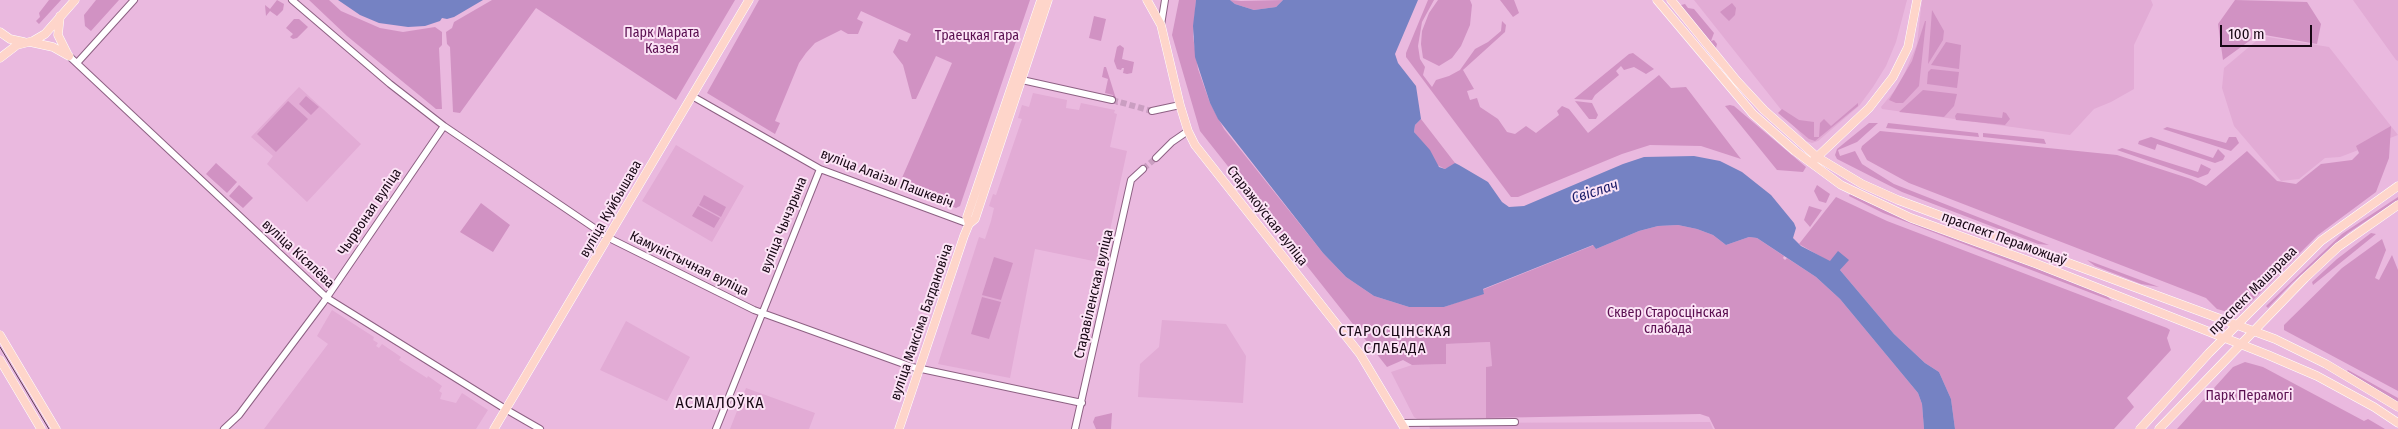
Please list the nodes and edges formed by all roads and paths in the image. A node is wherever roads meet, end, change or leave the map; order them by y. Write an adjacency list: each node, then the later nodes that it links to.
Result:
1 (75, 0): 12 (main road)
2 (134, 0): 18 (street)
3 (292, 0): 24 (street, Камуністычная вуліца)
4 (749, 0): 20 (main road, вуліца Куйбышава)
5 (1041, 0): 33 (main road, вуліца Максіма Багдановіча)
6 (1048, 0): 19 (main road, вуліца Максіма Багдановіча)
7 (1147, 0): 13 (main road, Старажоўская вуліца)
8 (1165, 0): 13 (street)
9 (1658, 0): 28 (main road, праспект Пераможцаў)
10 (1671, 0): 26 (main road, праспект Пераможцаў)
11 (1917, 0): 26 (main road)
12 (60, 16): 15 (main road); 16 (main road)
13 (1161, 25): 22 (main road, Старажоўская вуліца)
14 (0, 32): 15 (main road)
15 (26, 42): 16 (main road); 17 (main road)
16 (69, 56): 18 (street, вуліца Кісялёва)
17 (0, 58)
18 (77, 63): 35 (street, вуліца Кісялёва)
19 (1022, 80): 21 (street); 33 (main road, вуліца Максіма Багдановіча)
20 (692, 96): 29 (street, вуліца Алаізы Пашкевіч); 34 (main road, вуліца Куйбышава)
21 (1112, 100)
22 (1180, 105): 23 (street); 25 (main road, Старажоўская вуліца)
23 (1152, 111)
24 (444, 126): 34 (street, Камуністычная вуліца); 35 (street, Чырвоная вуліца)
25 (1188, 131): 27 (street); 49 (main road, Старажоўская вуліца)
26 (1817, 157): 28 (main road); 37 (main road, праспект Пераможцаў)
27 (1156, 158)
28 (1811, 164): 40 (main road, праспект Пераможцаў)
29 (820, 169): 33 (street, вуліца Алаізы Пашкевіч); 36 (street, вуліца Чычэрына)
30 (1143, 169): 44 (street, Старавіленская вуліца)
31 (2398, 186): 37 (main road, праспект Машэрава)
32 (2398, 206): 38 (main road, праспект Машэрава)
33 (969, 224): 43 (main road, вуліца Максіма Багдановіча)
34 (608, 238): 36 (street, Камуністычная вуліца); 46 (main road, вуліца Куйбышава)
35 (327, 298): 46 (street, вуліца Кісялёва); 52 (street, Чырвоная вуліца)
36 (762, 313): 43 (street, Камуністычная вуліца); 55 (street, вуліца Чычэрына)
37 (2237, 326): 38 (main road, праспект Пераможцаў); 40 (main road, праспект Машэрава)
38 (2251, 331): 41 (main road, праспект Машэрава); 45 (main road, праспект Пераможцаў)
39 (0, 335): 51 (main road)
40 (2224, 338): 41 (main road, праспект Пераможцаў); 58 (main road, праспект Машэрава)
41 (2239, 344): 48 (main road, праспект Пераможцаў); 59 (main road, праспект Машэрава)
42 (0, 360): 50 (main road)
43 (918, 370): 44 (street, Камуністычная вуліца); 56 (main road, вуліца Максіма Багдановіча)
44 (1082, 403): 57 (street, Старавіленская вуліца)
45 (2398, 408)
46 (507, 410): 53 (main road, вуліца Куйбышава); 54 (street, вуліца Кісялёва)
47 (1515, 422): 49 (street)
48 (2398, 423)
49 (1403, 426)
50 (41, 429)
51 (56, 429)
52 (224, 429)
53 (494, 429)
54 (540, 429)
55 (716, 429)
56 (899, 429)
57 (1075, 429)
58 (2140, 429)
59 (2159, 429)

